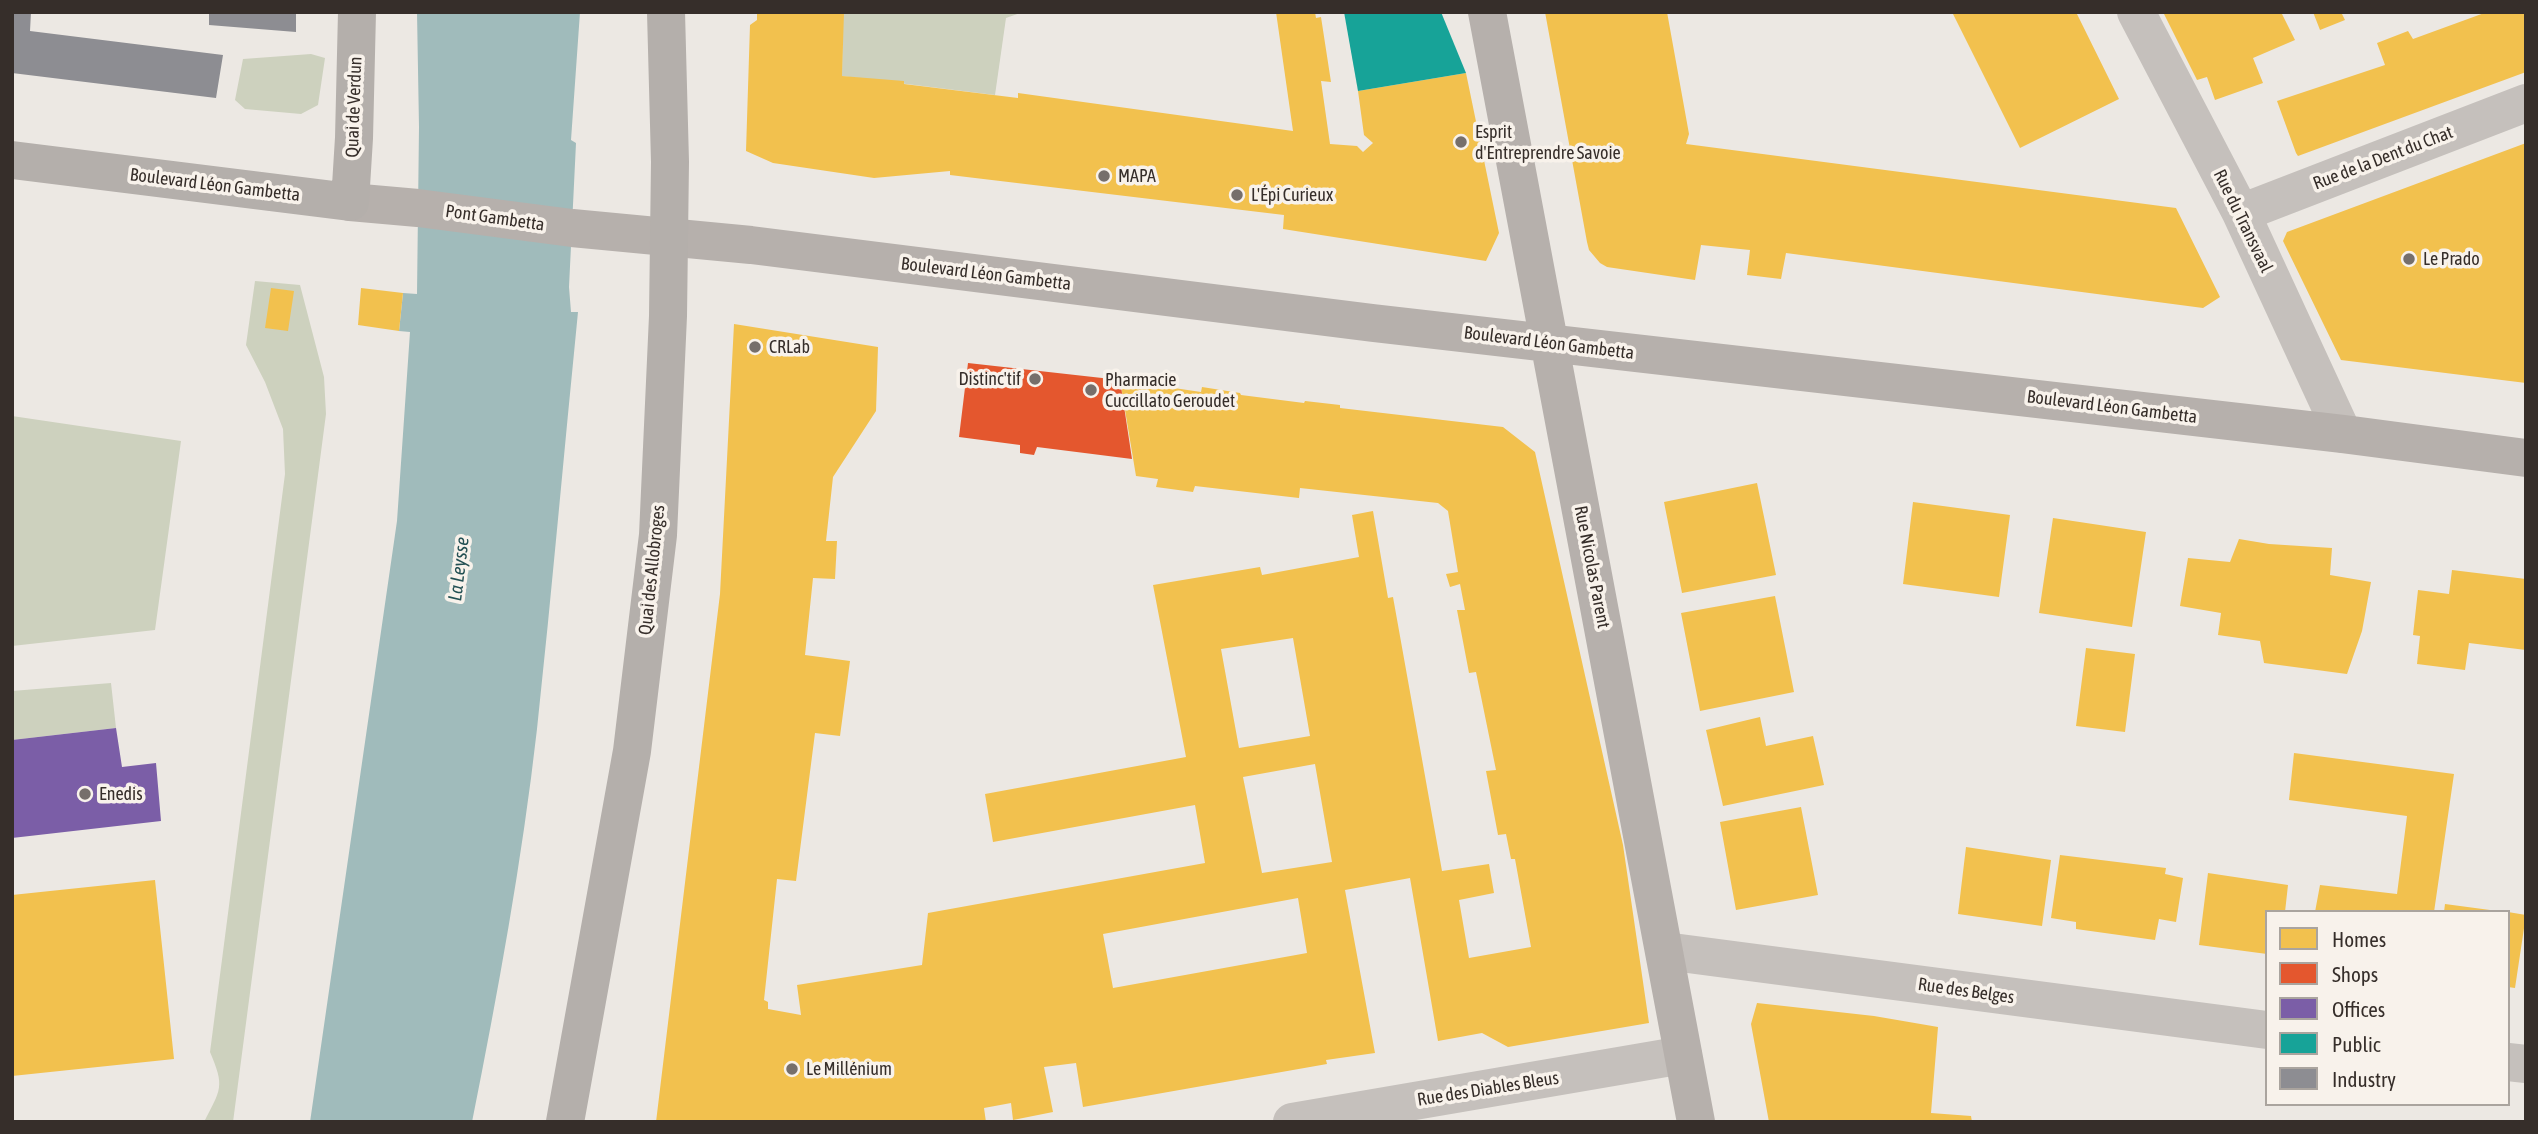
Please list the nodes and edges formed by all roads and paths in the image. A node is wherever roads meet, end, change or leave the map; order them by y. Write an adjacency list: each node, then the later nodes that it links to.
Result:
1 (356, 12): 7 (main road, Quai de Verdun)
2 (666, 12): 11 (main road, Quai des Allobroges)
3 (1487, 12): 12 (main road, Rue Nicolas Parent)
4 (2136, 12): 9 (street, Rue du Transvaal)
5 (2526, 103): 9 (street, Rue de la Dent du Chat)
6 (12, 160): 7 (main road, Boulevard Léon Gambetta)
7 (350, 202): 8 (main road, Boulevard Léon Gambetta)
8 (418, 208): 10 (main road, Pont Gambetta)
9 (2241, 213): 13 (street, Rue du Transvaal)
10 (572, 228): 11 (main road, Boulevard Léon Gambetta)
11 (670, 237): 12 (main road, Boulevard Léon Gambetta); 18 (main road, Quai des Allobroges)
12 (1549, 343): 13 (main road, Boulevard Léon Gambetta); 15 (main road, Rue Nicolas Parent)
13 (2343, 434): 14 (main road, Boulevard Léon Gambetta)
14 (2526, 458)
15 (1665, 951): 16 (street, Rue des Belges); 17 (main road, Rue Nicolas Parent)
16 (2265, 1030)
17 (1683, 1055): 19 (street, Rue des Diables Bleus); 20 (main road, Rue Nicolas Parent)
18 (565, 1122)
19 (1292, 1122)
20 (1696, 1122)

